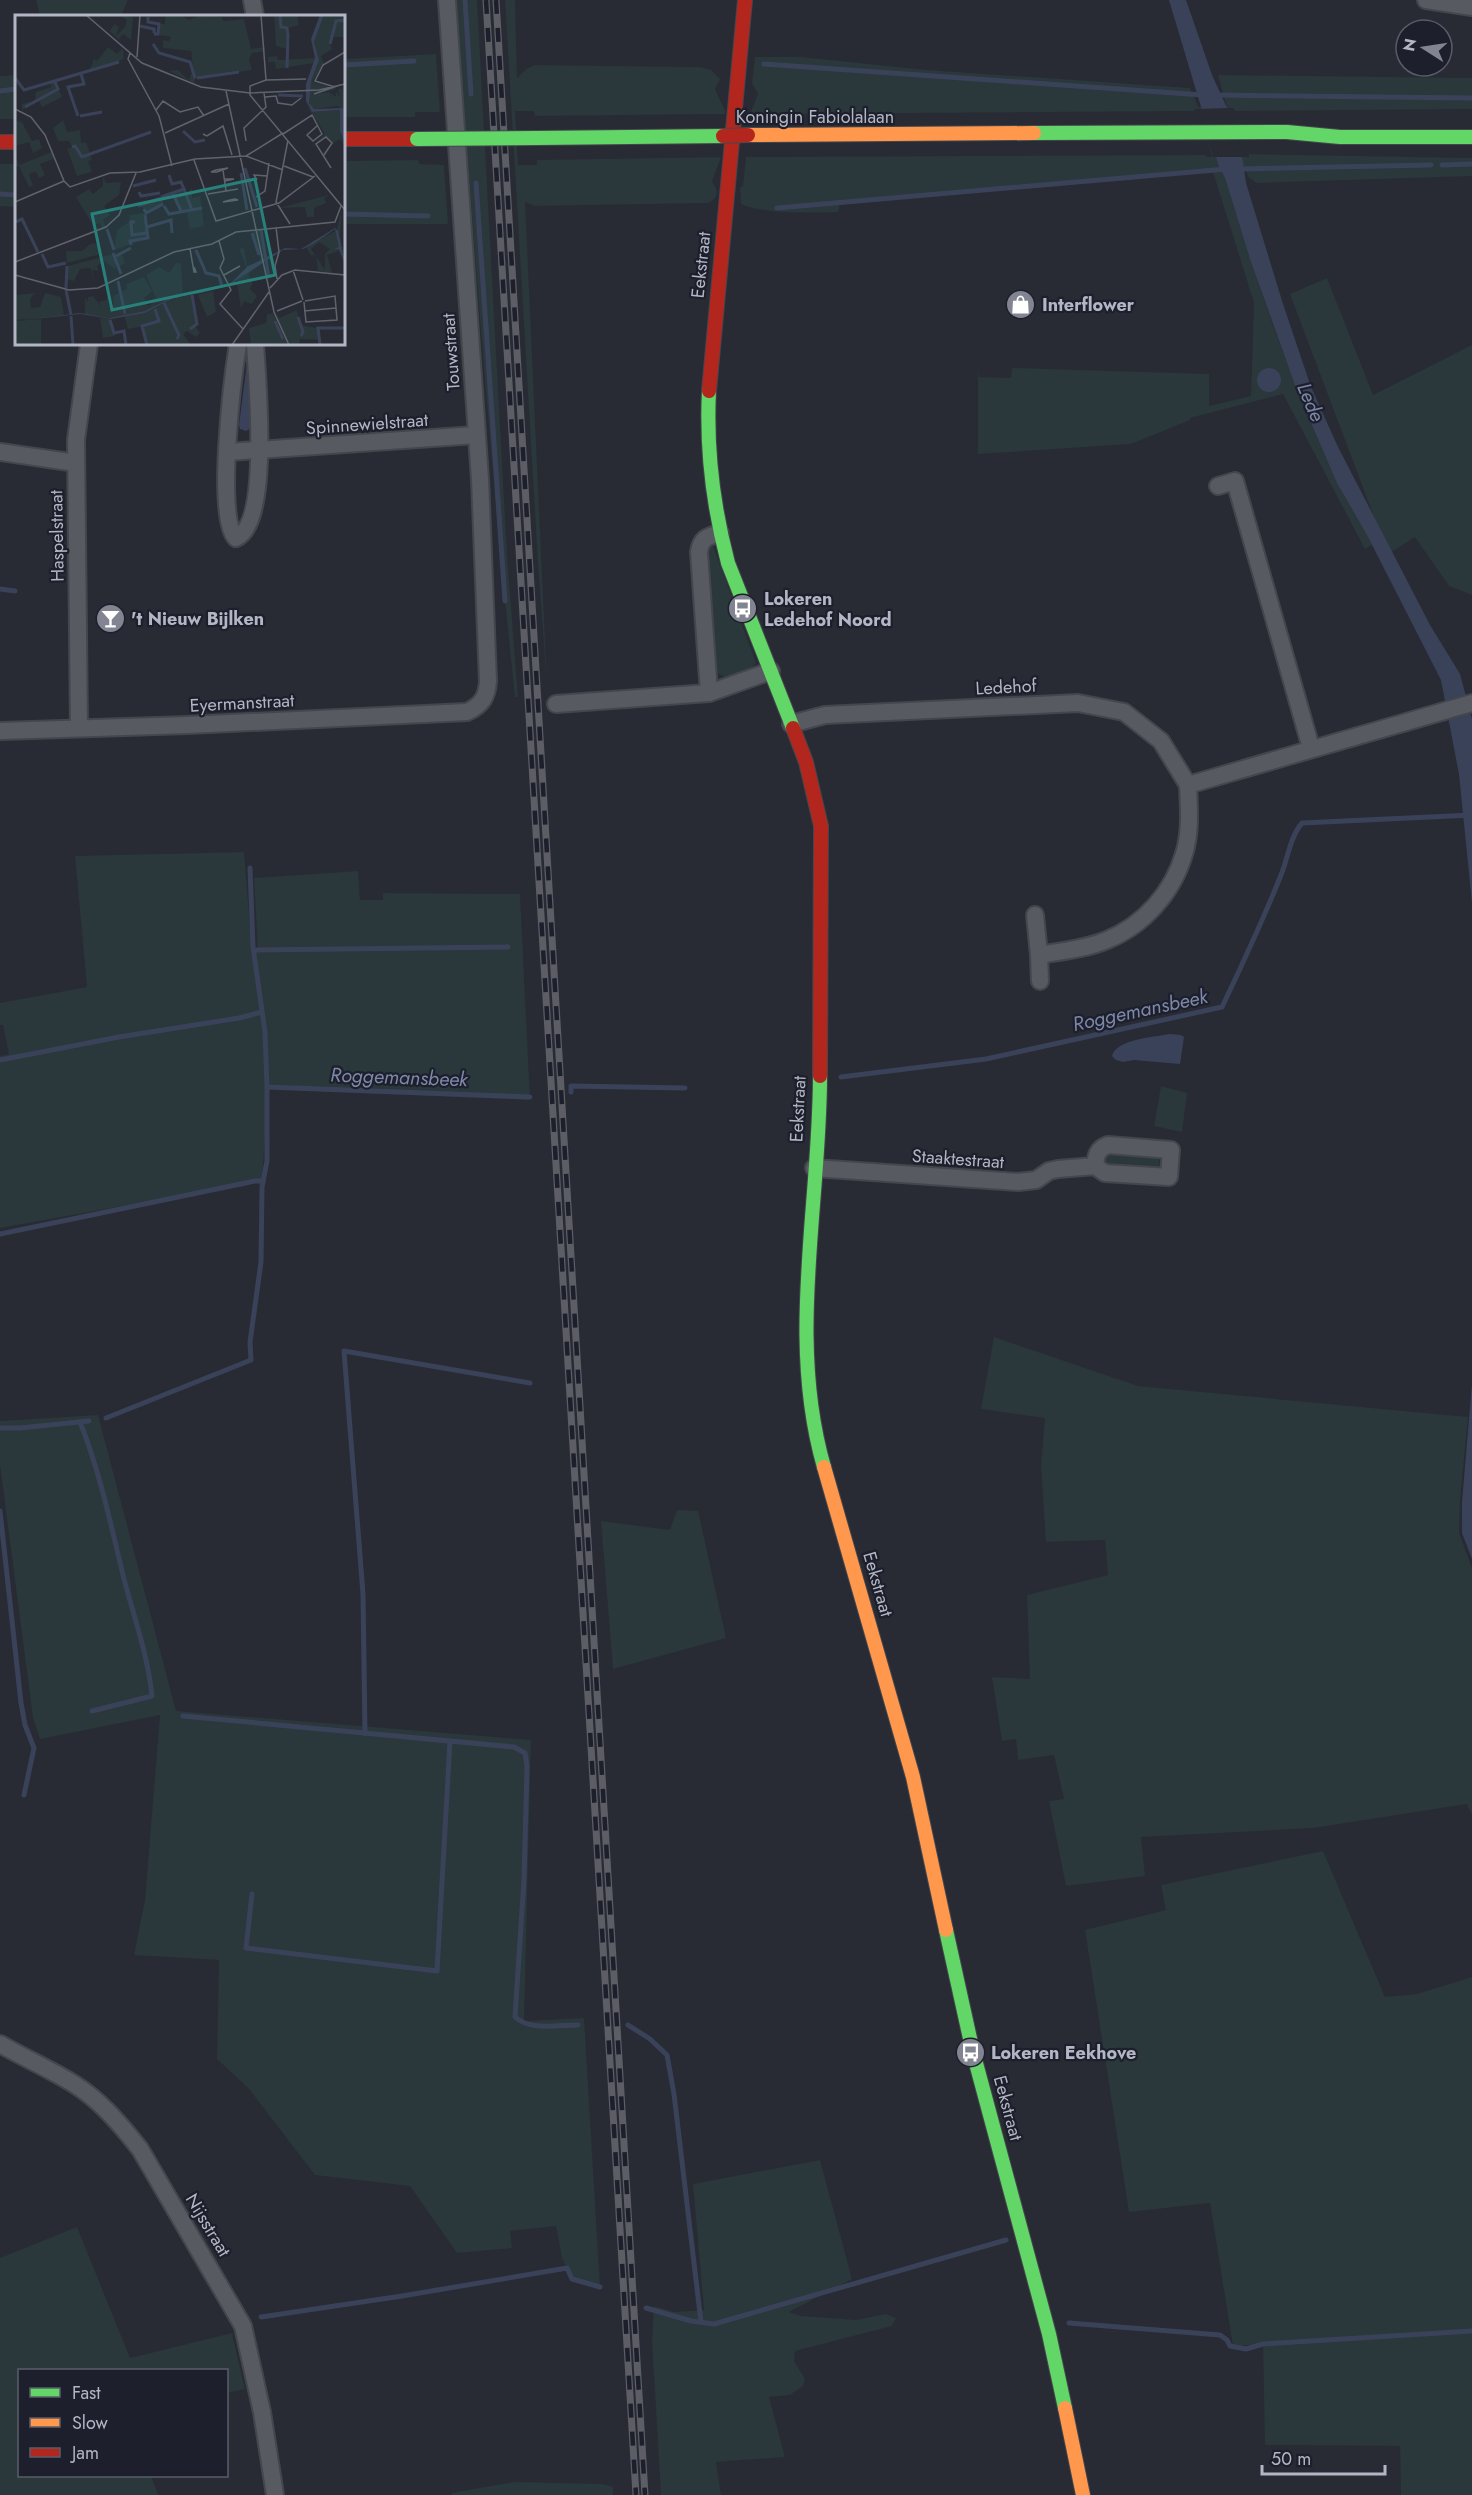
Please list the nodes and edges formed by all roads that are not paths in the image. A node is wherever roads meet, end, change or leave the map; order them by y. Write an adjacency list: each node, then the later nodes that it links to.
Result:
1 (252, 0): 6 (street)
2 (447, 0): 14 (street, Touwstraat)
3 (744, 0): 20 (street, Eekstraat)
4 (1426, 0): 5 (street)
5 (1472, 7)
6 (255, 15)
7 (1359, 122): 8 (street, Koningin Fabiolalaan)
8 (1287, 132): 9 (street, Koningin Fabiolalaan); 10 (street, Koningin Fabiolalaan, bridge)
9 (1472, 137)
10 (345, 139)
11 (89, 345): 18 (street, Haspelstraat)
12 (238, 345): 17 (street)
13 (255, 345): 15 (street)
14 (476, 435): 15 (street, Spinnewielstraat); 23 (street, Touwstraat)
15 (261, 451): 17 (street, Spinnewielstraat); 17 (street)
16 (0, 452): 18 (street)
17 (228, 452)
18 (76, 463): 27 (street, Haspelstraat)
19 (1218, 486): 29 (street)
20 (720, 533): 21 (street, Eekstraat); 22 (street)
21 (771, 671): 22 (street); 26 (street, Eekstraat)
22 (709, 693): 25 (street)
23 (483, 701): 27 (street, Eyermanstraat)
24 (1472, 703): 29 (street)
25 (556, 704)
26 (791, 724): 30 (street, Ledehof); 35 (street, Eekstraat)
27 (79, 728): 28 (street, Eyermanstraat)
28 (0, 731)
29 (1311, 748): 30 (street)
30 (1188, 785): 32 (street, Ledehof)
31 (1035, 915): 32 (street)
32 (1039, 955): 33 (street)
33 (1040, 981)
34 (1095, 1166): 35 (street, Staaktestraat)
35 (814, 1168): 38 (street, Eekstraat)
36 (0, 2044): 37 (street, Nijsstraat)
37 (275, 2495)
38 (1083, 2495)

